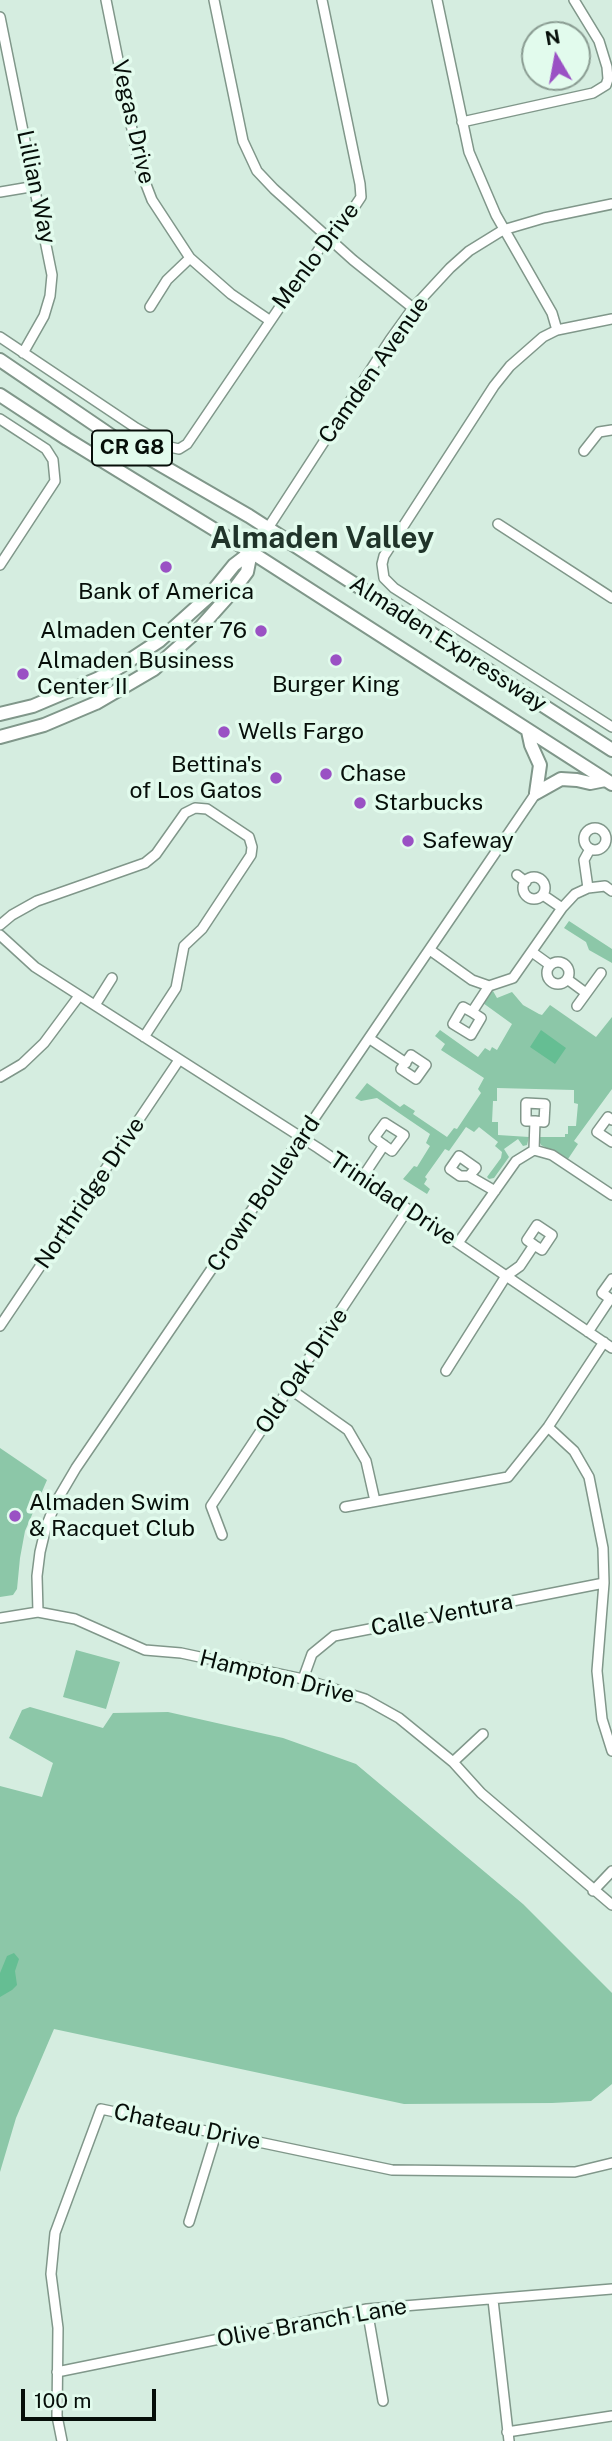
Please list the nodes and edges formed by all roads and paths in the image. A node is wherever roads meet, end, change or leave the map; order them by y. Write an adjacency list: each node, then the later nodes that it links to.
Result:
1 (106, 0): 14 (street, Vegas Drive)
2 (214, 0): 13 (street)
3 (322, 0): 13 (street, Menlo Drive)
4 (437, 0): 8 (street)
5 (574, 0): 8 (street)
6 (0, 17): 7 (street, Lillian Way)
7 (2, 36): 9 (street, Lillian Way)
8 (462, 122): 12 (street)
9 (36, 186): 10 (street); 21 (street, Lillian Way)
10 (0, 192)
11 (612, 204): 12 (street, Camden Avenue)
12 (503, 230): 16 (street, Camden Avenue); 19 (street)
13 (328, 236): 16 (street); 18 (street, Menlo Drive)
14 (190, 258): 15 (street); 18 (street, Vegas Drive)
15 (150, 307)
16 (413, 308): 28 (street, Camden Avenue)
17 (612, 319): 19 (street)
18 (269, 320): 21 (street, Menlo Drive)
19 (558, 330): 33 (street)
20 (0, 337): 21 (street)
21 (23, 353)
22 (0, 360): 28 (main road, Almaden Expressway / CR G8)
23 (0, 395): 29 (main road, Almaden Expressway / CR G8)
24 (0, 419): 30 (street)
25 (612, 430): 26 (street)
26 (584, 451)
27 (498, 524): 31 (street)
28 (268, 528): 29 (main road, Camden Avenue); 36 (main road, Almaden Expressway / CR G8)
29 (251, 552): 32 (main road, Camden Avenue); 34 (main road, Almaden Expressway / CR G8); 35 (main road, Camden Avenue)
30 (0, 565)
31 (612, 598)
32 (0, 714)
33 (612, 727)
34 (528, 731): 37 (main road, Almaden Expressway / CR G8); 38 (main road)
35 (0, 737)
36 (612, 750)
37 (609, 782): 38 (main road)
38 (536, 793): 48 (street, Crown Boulevard)
39 (590, 849): 39 (street); 42 (street)
40 (517, 875): 41 (street)
41 (526, 882): 44 (street); 44 (street)
42 (588, 888): 43 (street); 45 (street)
43 (612, 891)
44 (543, 895): 45 (street)
45 (562, 908): 49 (street)
46 (0, 925): 60 (street)
47 (0, 935): 56 (street, Trinidad Drive)
48 (430, 950): 54 (street); 61 (street, Crown Boulevard)
49 (532, 952): 50 (street); 54 (street)
50 (550, 965): 53 (street); 53 (street)
51 (601, 973): 55 (street)
52 (112, 978): 57 (street)
53 (567, 979): 55 (street)
54 (489, 986): 59 (street)
55 (586, 993): 58 (street)
56 (79, 996): 57 (street, Trinidad Drive); 64 (street)
57 (95, 1006): 60 (street, Trinidad Drive)
58 (577, 1006)
59 (472, 1012)
60 (144, 1037): 62 (street, Trinidad Drive)
61 (370, 1039): 63 (street); 67 (street, Crown Boulevard)
62 (179, 1060): 67 (street, Trinidad Drive); 81 (street, Northridge Drive)
63 (405, 1063)
64 (0, 1077)
65 (612, 1120): 68 (street)
66 (536, 1121): 70 (street)
67 (302, 1139): 72 (street, Trinidad Drive); 91 (street, Crown Boulevard)
68 (612, 1142)
69 (384, 1145): 72 (street)
70 (534, 1150): 73 (street); 74 (street)
71 (469, 1176): 73 (street)
72 (362, 1178): 75 (street, Trinidad Drive)
73 (495, 1191): 76 (street)
74 (611, 1193)
75 (408, 1209): 76 (street, Trinidad Drive); 85 (street, Old Oak Drive)
76 (458, 1243): 78 (street, Trinidad Drive)
77 (534, 1245): 78 (street)
78 (506, 1276): 82 (street, Trinidad Drive); 84 (street)
79 (612, 1279): 80 (street)
80 (611, 1299): 82 (street)
81 (0, 1326)
82 (588, 1332): 83 (street, Trinidad Drive)
83 (608, 1345): 86 (street)
84 (446, 1371)
85 (290, 1389): 87 (street); 89 (street, Old Oak Drive)
86 (548, 1427): 87 (street); 90 (street)
87 (375, 1501): 88 (street)
88 (345, 1507)
89 (222, 1535)
90 (604, 1583): 93 (street, Calle Ventura); 95 (street)
91 (38, 1612): 92 (street, Hampton Drive); 93 (street, Hampton Drive)
92 (0, 1618)
93 (303, 1679): 96 (street, Hampton Drive)
94 (483, 1734): 96 (street)
95 (612, 1751)
96 (453, 1762): 98 (street, Hampton Drive)
97 (612, 1871): 98 (street)
98 (593, 1891): 99 (street, Hampton Drive)
99 (612, 1905)
100 (216, 2134): 101 (street, Chateau Drive); 102 (street); 106 (street, Chateau Drive)
101 (612, 2163)
102 (188, 2222)
103 (612, 2289): 104 (street, Olive Branch Lane)
104 (493, 2300): 105 (street, Olive Branch Lane); 109 (street)
105 (367, 2309): 106 (street, Olive Branch Lane); 107 (street)
106 (57, 2372): 110 (street, Chateau Drive)
107 (383, 2401)
108 (612, 2416): 109 (street)
109 (508, 2437)
110 (62, 2441)

